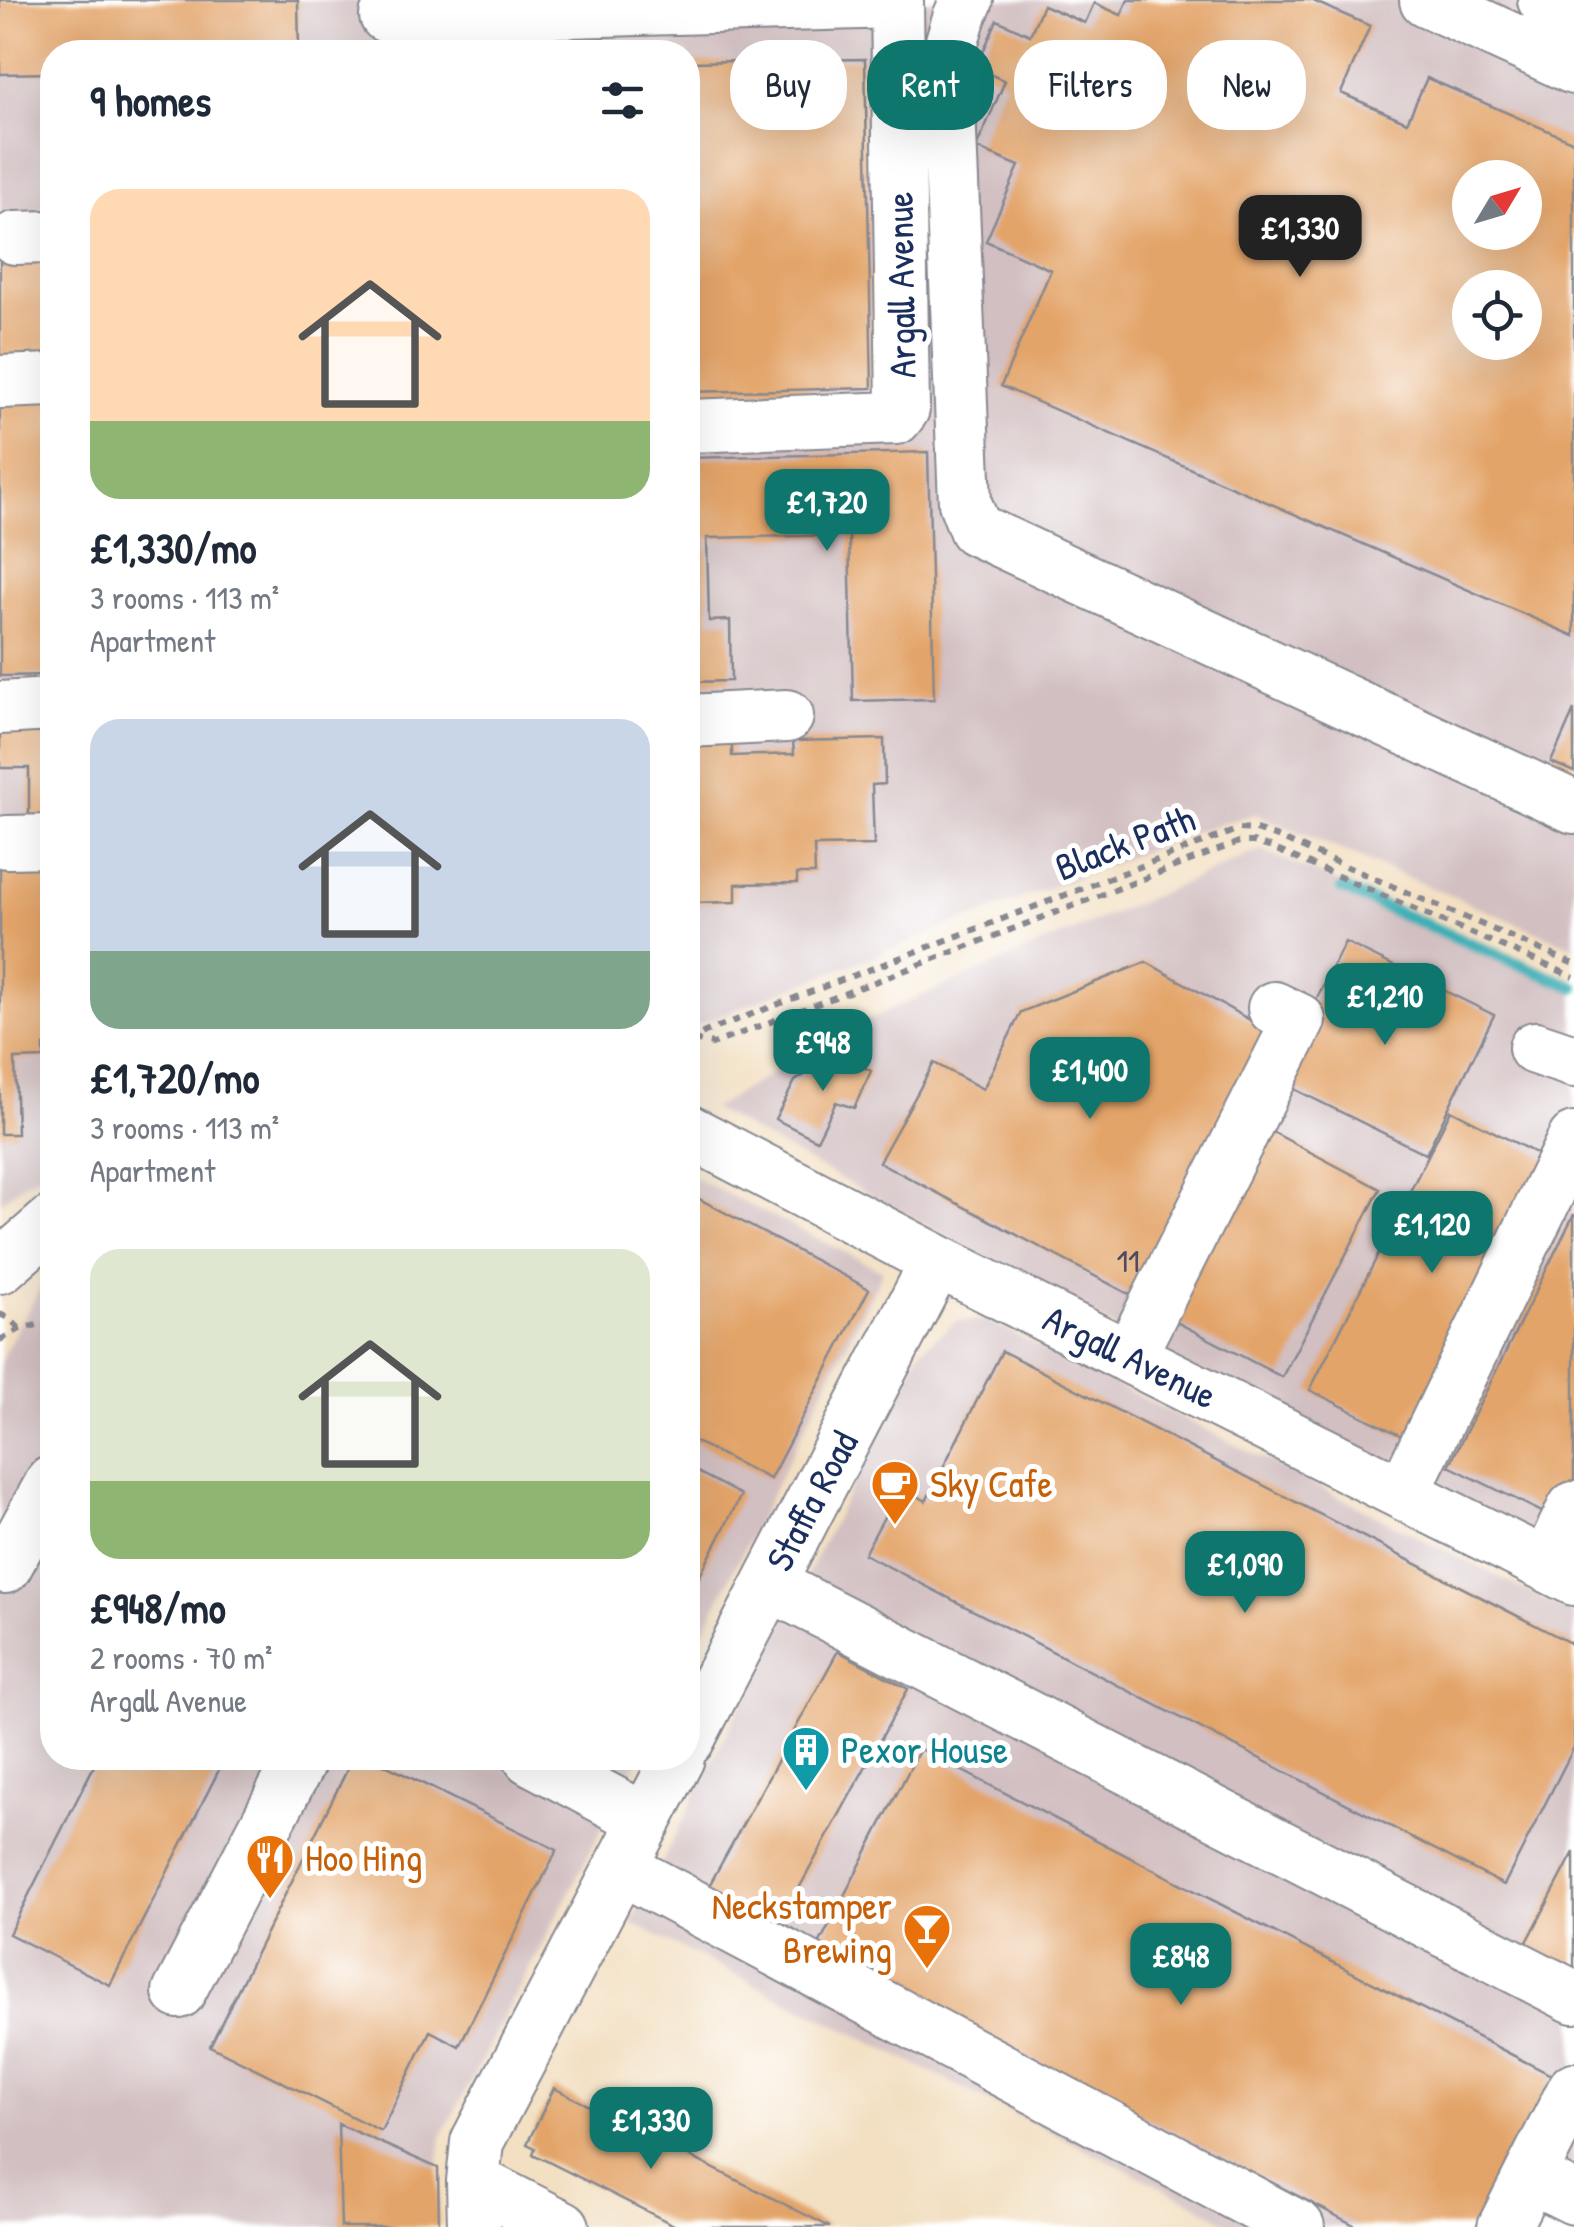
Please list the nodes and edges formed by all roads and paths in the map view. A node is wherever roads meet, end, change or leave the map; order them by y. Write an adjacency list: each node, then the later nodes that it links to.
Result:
1 (968, 0): 16 (street)
2 (1426, 0): 8 (street)
3 (1544, 0): 6 (street)
4 (897, 2): 5 (street); 11 (street, Argall Avenue)
5 (604, 5): 7 (street)
6 (1574, 13)
7 (386, 23)
8 (1574, 68)
9 (40, 380): 10 (street)
10 (0, 382)
11 (700, 426)
12 (700, 694): 15 (street)
13 (40, 705): 14 (street)
14 (0, 708)
15 (700, 719)
16 (1574, 807)
17 (1574, 964): 20 (path, Black Path)
18 (1574, 977): 21 (path, Black Path)
19 (1274, 1008): 31 (street)
20 (700, 1035)
21 (700, 1042)
22 (700, 1137): 25 (street, Argall Avenue)
23 (1574, 1139): 32 (street)
24 (40, 1232): 26 (street)
25 (937, 1261): 31 (street, Argall Avenue); 37 (street, Staffa Road)
26 (0, 1267)
27 (0, 1314): 29 (path)
28 (37, 1325): 29 (path)
29 (20, 1328): 30 (path)
30 (2, 1337)
31 (1129, 1357): 32 (street, Argall Avenue)
32 (1403, 1494): 36 (street, Argall Avenue)
33 (1574, 1508): 36 (street)
34 (40, 1509): 35 (street)
35 (4, 1568)
36 (1560, 1571)
37 (769, 1584): 38 (street, Staffa Road); 45 (street)
38 (700, 1717)
39 (295, 1770): 44 (street)
40 (552, 1770): 42 (street)
41 (672, 1770): 42 (street)
42 (646, 1820): 43 (street)
43 (621, 1868): 48 (street); 50 (street)
44 (179, 1992)
45 (1574, 1997)
46 (1574, 2090): 47 (street)
47 (1552, 2187): 51 (street)
48 (473, 2204): 49 (street)
49 (563, 2227)
50 (1298, 2227)
51 (1504, 2227)

